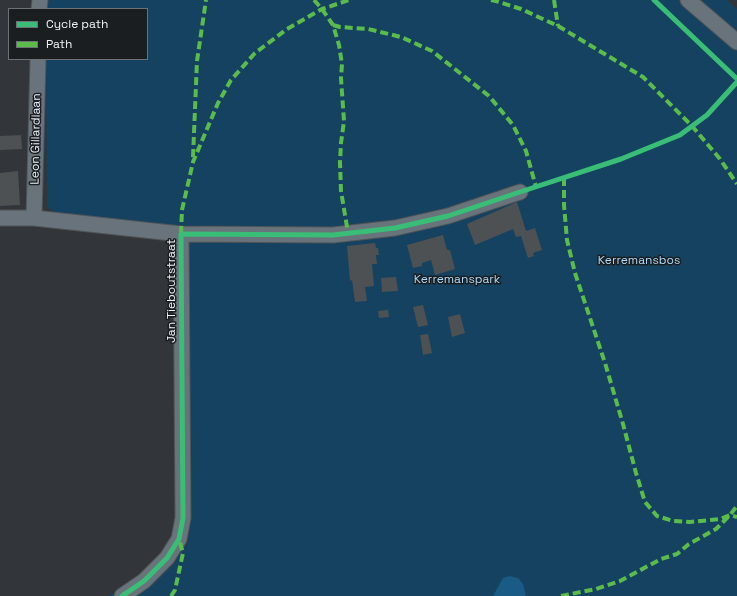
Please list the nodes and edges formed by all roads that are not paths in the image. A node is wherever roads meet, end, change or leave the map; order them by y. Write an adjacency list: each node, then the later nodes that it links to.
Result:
1 (688, 0): 2 (street)
2 (737, 42)
3 (38, 60): 6 (street, Leon Gillardlaan)
4 (520, 192): 7 (street, Jan Tieboutstraat)
5 (0, 218): 6 (street)
6 (34, 218): 7 (street)
7 (181, 234): 8 (street, Jan Tieboutstraat)
8 (122, 596)

